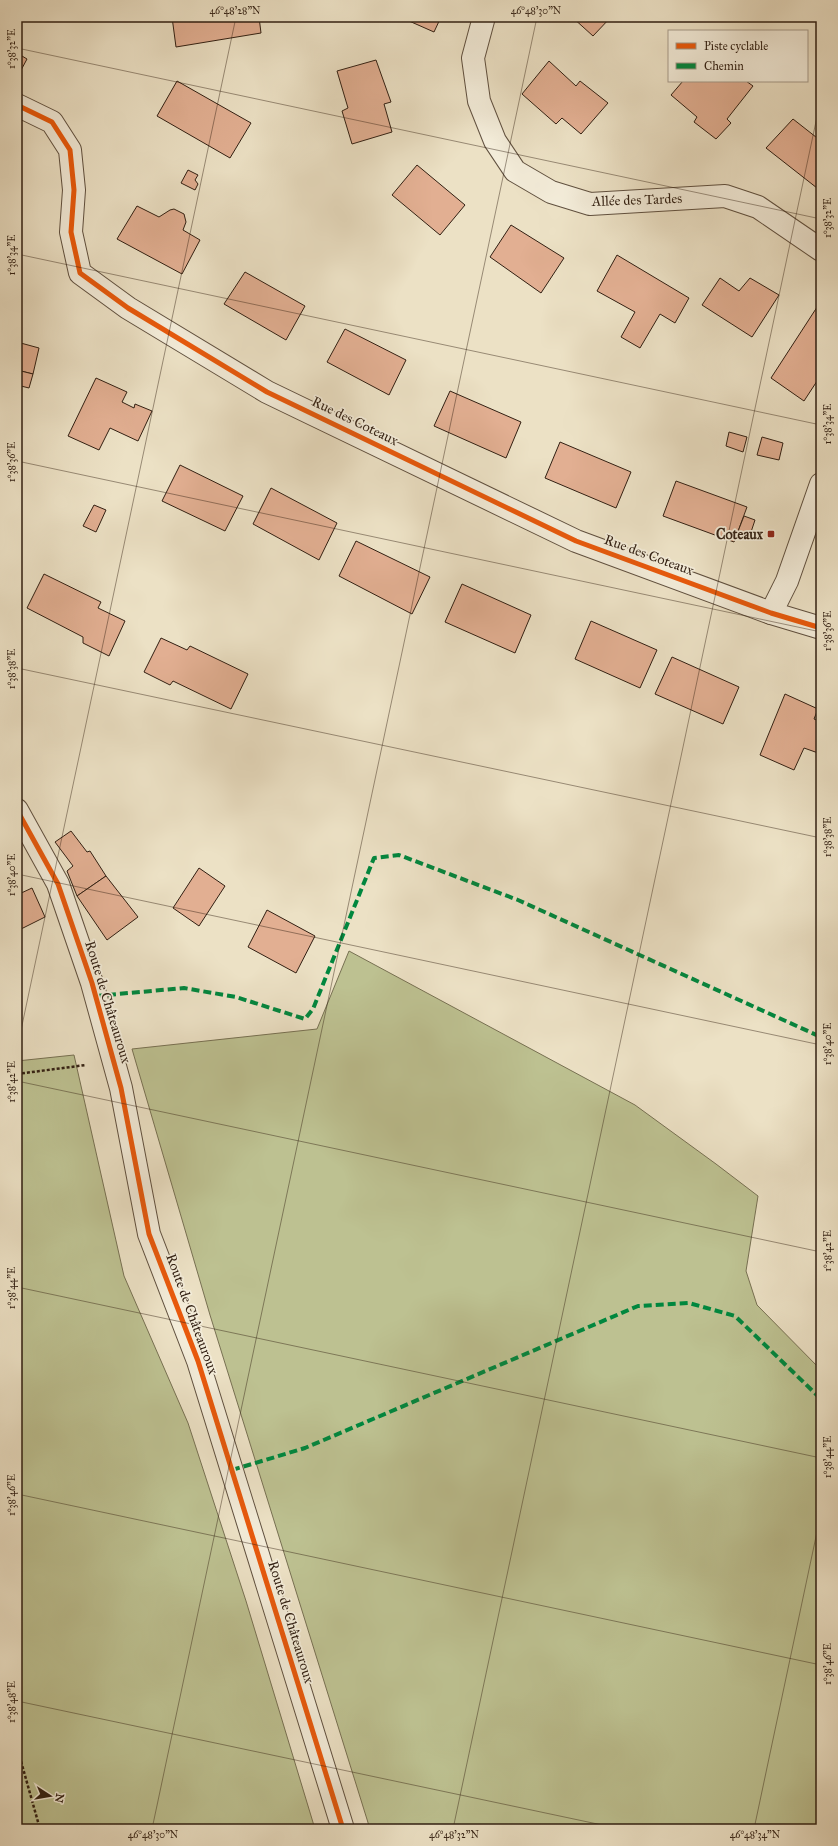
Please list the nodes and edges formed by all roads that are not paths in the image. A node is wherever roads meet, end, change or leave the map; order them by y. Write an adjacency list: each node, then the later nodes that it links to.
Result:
1 (484, 17): 3 (street, Allée des Tardes)
2 (17, 105): 5 (street, Rue des Coteaux)
3 (821, 250)
4 (821, 484): 5 (street)
5 (771, 613): 6 (street, Rue des Coteaux)
6 (821, 628)
7 (17, 810): 8 (street, Route de Châteauroux)
8 (343, 1829)

